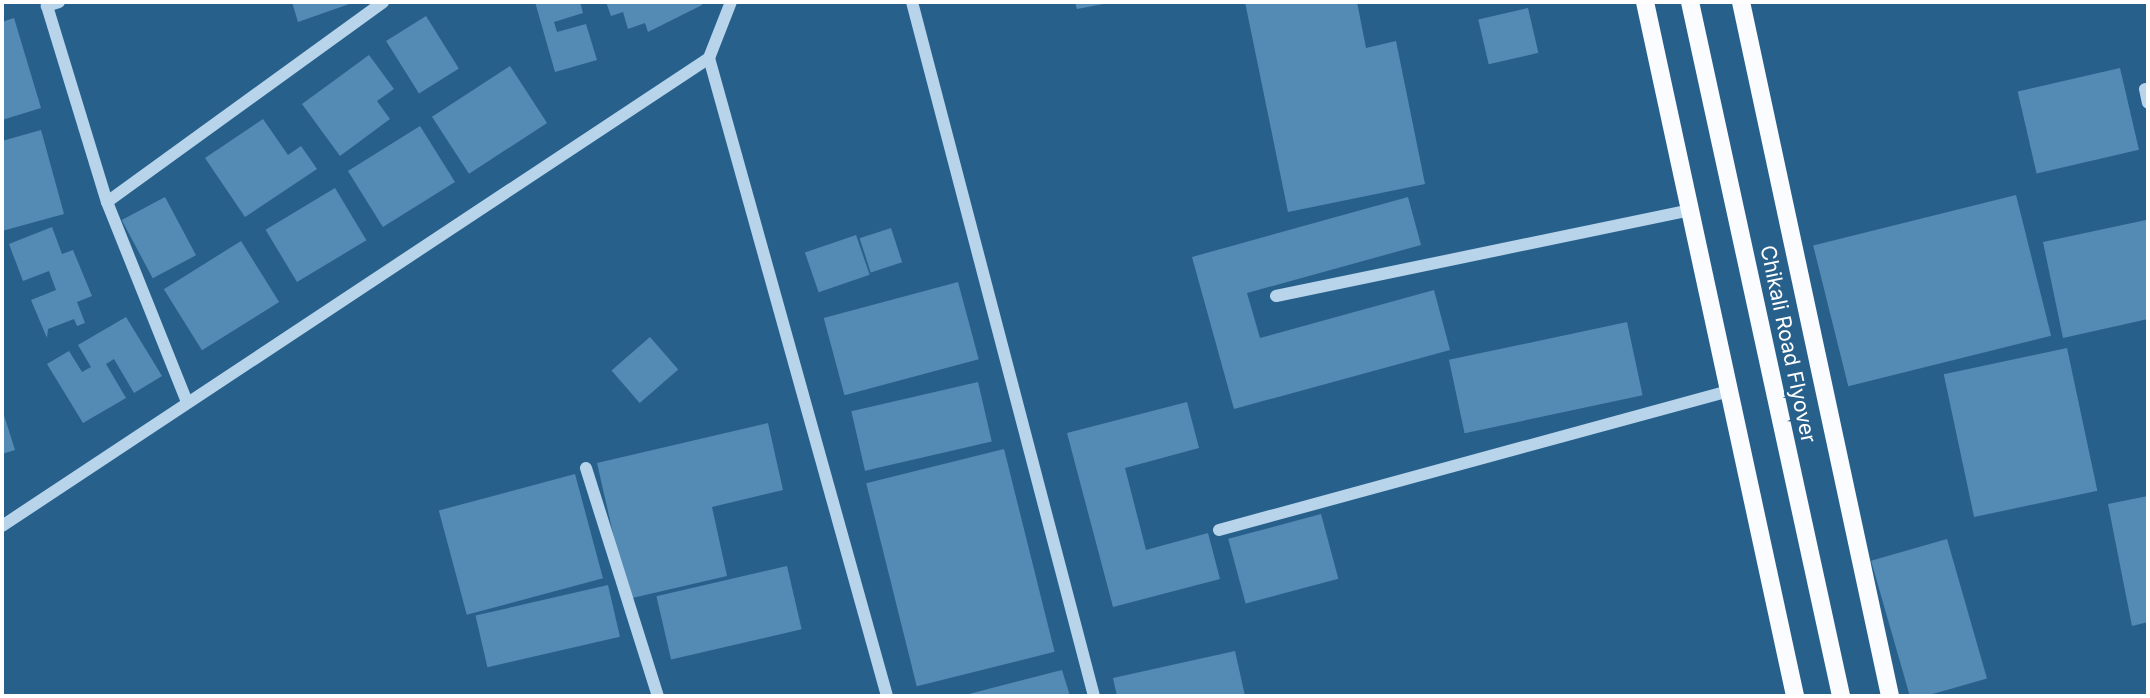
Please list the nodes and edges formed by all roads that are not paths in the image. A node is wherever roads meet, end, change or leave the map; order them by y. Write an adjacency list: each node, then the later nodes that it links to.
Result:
1 (60, 2): 11 (street)
2 (383, 2): 11 (street)
3 (731, 2): 8 (street)
4 (912, 2): 21 (street)
5 (1645, 2): 12 (main road)
6 (1690, 2): 23 (main road, Chikali Road Flyover)
7 (1741, 2): 24 (main road)
8 (709, 58): 15 (street); 20 (street)
9 (2145, 89): 10 (street)
10 (2148, 103)
11 (107, 202): 15 (street)
12 (1690, 210): 13 (street); 14 (main road)
13 (1276, 296)
14 (1728, 391): 18 (street); 22 (main road)
15 (186, 400): 17 (street)
16 (586, 468): 19 (street)
17 (2, 526)
18 (1219, 530)
19 (658, 696)
20 (887, 696)
21 (1094, 696)
22 (1794, 696)
23 (1841, 696)
24 (1891, 696)

